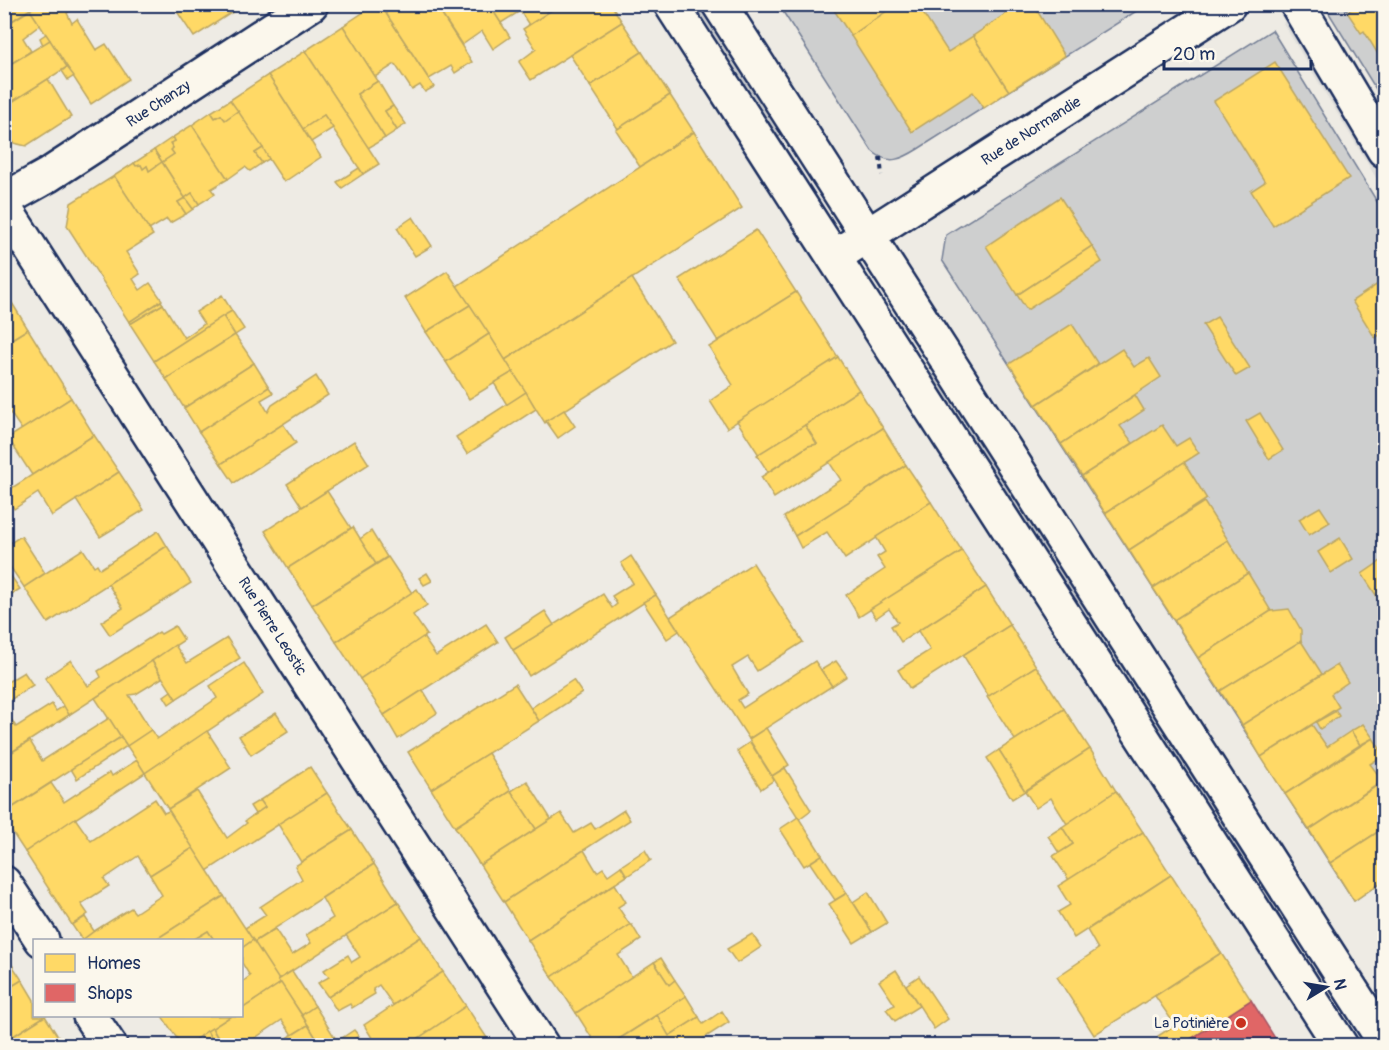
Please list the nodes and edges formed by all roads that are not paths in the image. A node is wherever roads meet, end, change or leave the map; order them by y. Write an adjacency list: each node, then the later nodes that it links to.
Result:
1 (311, 4): 7 (main road, Rue Chanzy)
2 (671, 4): 10 (main road)
3 (719, 4): 9 (main road)
4 (1229, 4): 9 (main road, Rue de Normandie)
5 (1297, 4): 6 (main road)
6 (1384, 150)
7 (4, 200)
8 (4, 207): 16 (main road, Rue Pierre Leostic)
9 (867, 235): 10 (main road, Rue de Normandie); 14 (main road)
10 (834, 257): 17 (main road)
11 (4, 883): 12 (main road)
12 (41, 939)
13 (91, 1017): 15 (main road)
14 (1384, 1041)
15 (110, 1046)
16 (542, 1046)
17 (1341, 1046)

